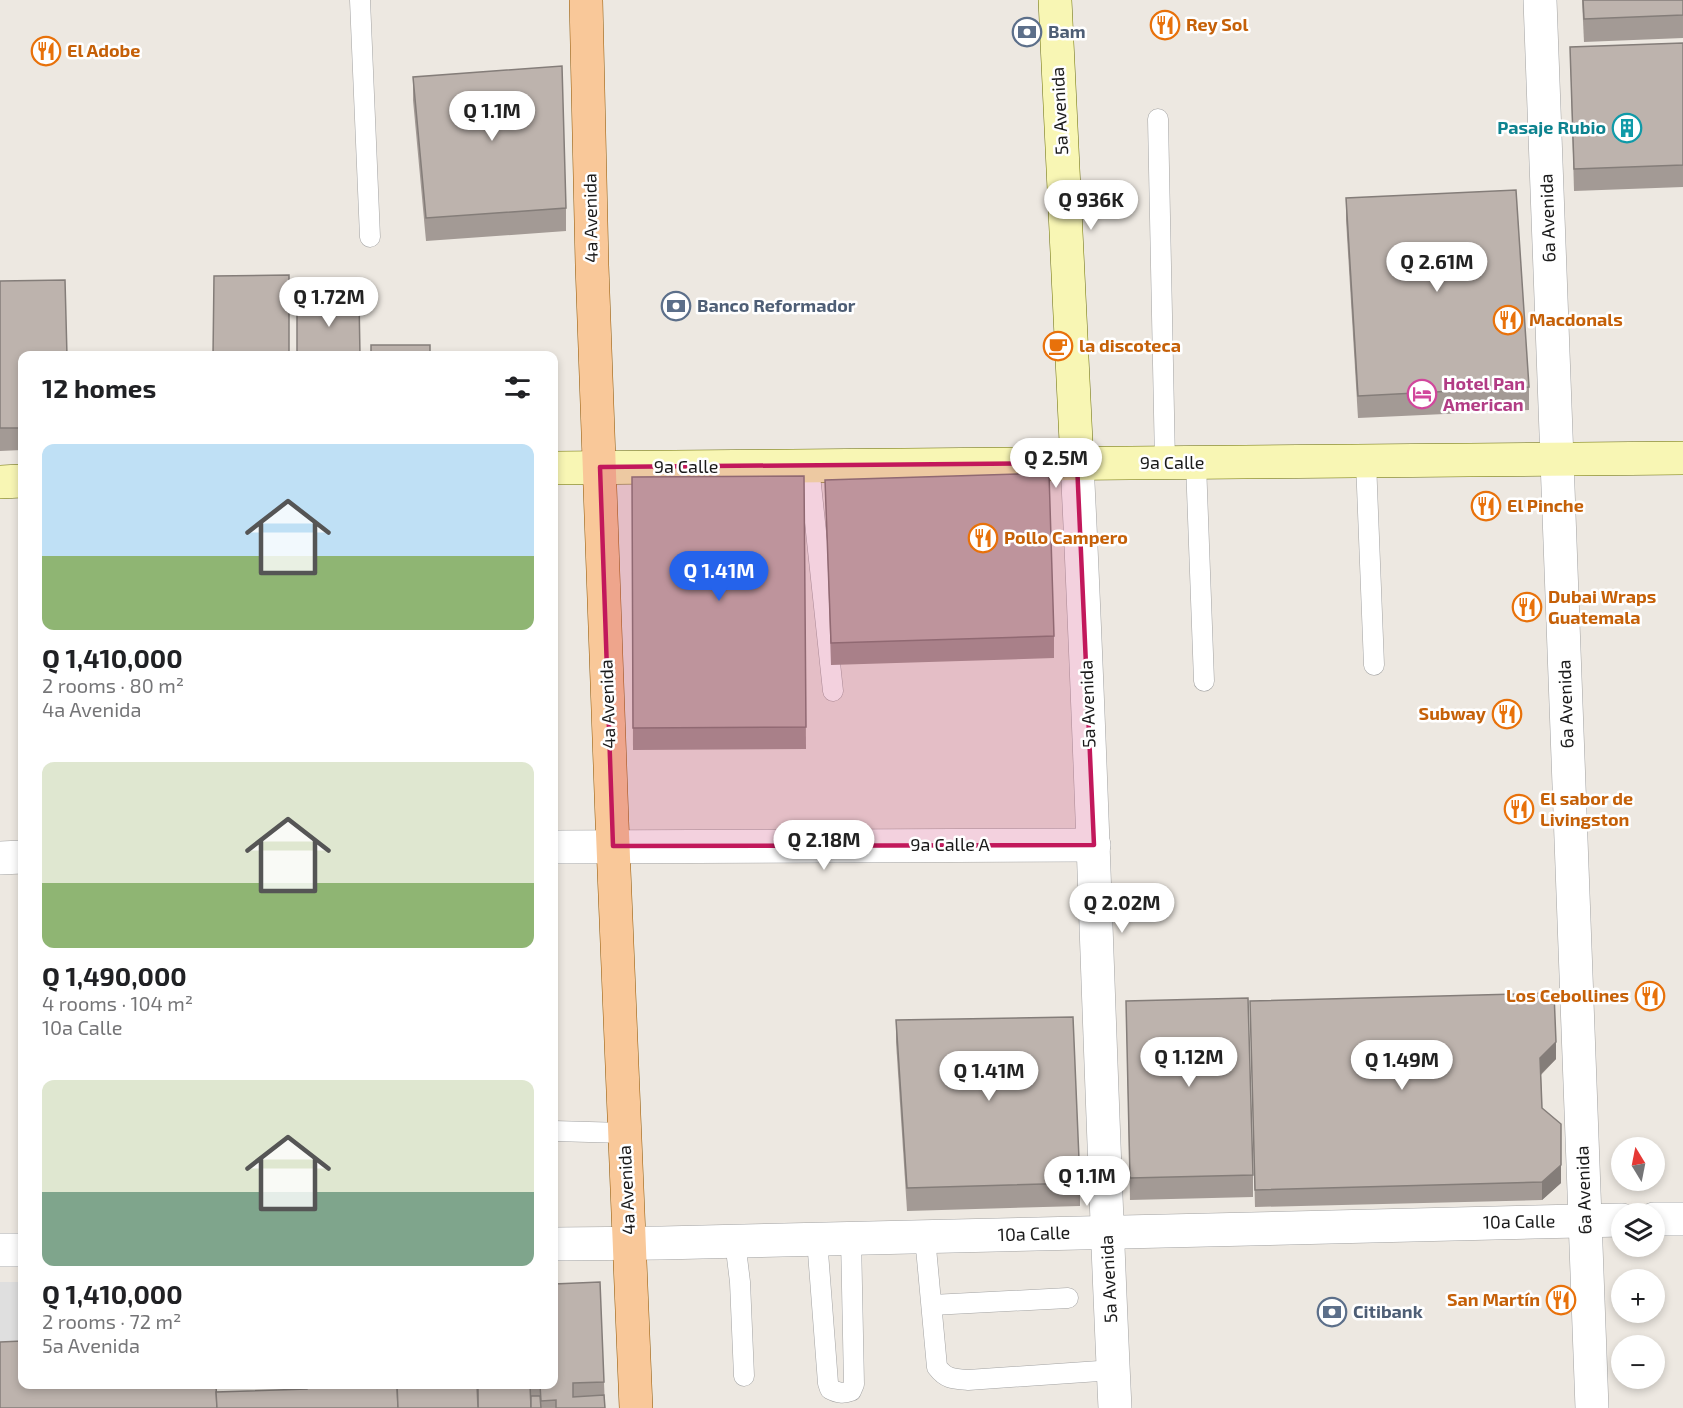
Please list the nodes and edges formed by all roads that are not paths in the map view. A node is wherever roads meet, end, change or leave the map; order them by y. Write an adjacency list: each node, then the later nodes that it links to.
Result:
1 (360, 0): 6 (lane)
2 (586, 0): 13 (main road, 4a Avenida)
3 (1055, 0): 11 (main road, 5a Avenida)
4 (1540, 0): 8 (street, 6a Avenida)
5 (1158, 119): 10 (lane)
6 (370, 237)
7 (1683, 458): 8 (main road, 9a Calle)
8 (1557, 460): 9 (main road, 9a Calle); 29 (street, 6a Avenida)
9 (1366, 461): 10 (main road, 9a Calle); 17 (lane)
10 (1180, 463): 11 (main road, 9a Calle); 18 (lane)
11 (1077, 464): 12 (main road, 9a Calle); 20 (street, 5a Avenida)
12 (809, 466): 13 (main road, 9a Calle); 19 (lane)
13 (600, 467): 14 (main road, 9a Calle); 21 (main road, 4a Avenida)
14 (558, 468)
15 (18, 481): 16 (main road)
16 (0, 482)
17 (1374, 665)
18 (1204, 681)
19 (833, 691)
20 (1094, 845): 21 (street, 9a Calle A); 31 (street, 5a Avenida)
21 (613, 846): 22 (street, 9a Calle A); 26 (main road, 4a Avenida)
22 (558, 847)
23 (18, 857): 24 (street)
24 (0, 858)
25 (558, 1131): 26 (lane)
26 (624, 1133): 37 (main road, 4a Avenida)
27 (1665, 1219): 28 (street)
28 (1683, 1219)
29 (1585, 1220): 30 (street, 10a Calle); 31 (street, 10a Calle); 46 (street, 6a Avenida)
30 (1611, 1220)
31 (1107, 1232): 32 (street, 10a Calle); 42 (street, 5a Avenida)
32 (926, 1237): 33 (street, 10a Calle); 41 (lane)
33 (851, 1238): 34 (street, 10a Calle); 34 (lane)
34 (817, 1239): 35 (street, 10a Calle)
35 (735, 1241): 37 (street, 10a Calle); 43 (lane)
36 (558, 1244): 37 (street, 10a Calle)
37 (629, 1244): 44 (main road, 4a Avenida)
38 (18, 1250): 39 (street)
39 (0, 1251)
40 (1068, 1298): 41 (lane)
41 (932, 1305): 42 (lane)
42 (1114, 1370): 45 (street, 5a Avenida)
43 (744, 1376)
44 (636, 1408)
45 (1116, 1408)
46 (1592, 1408)

